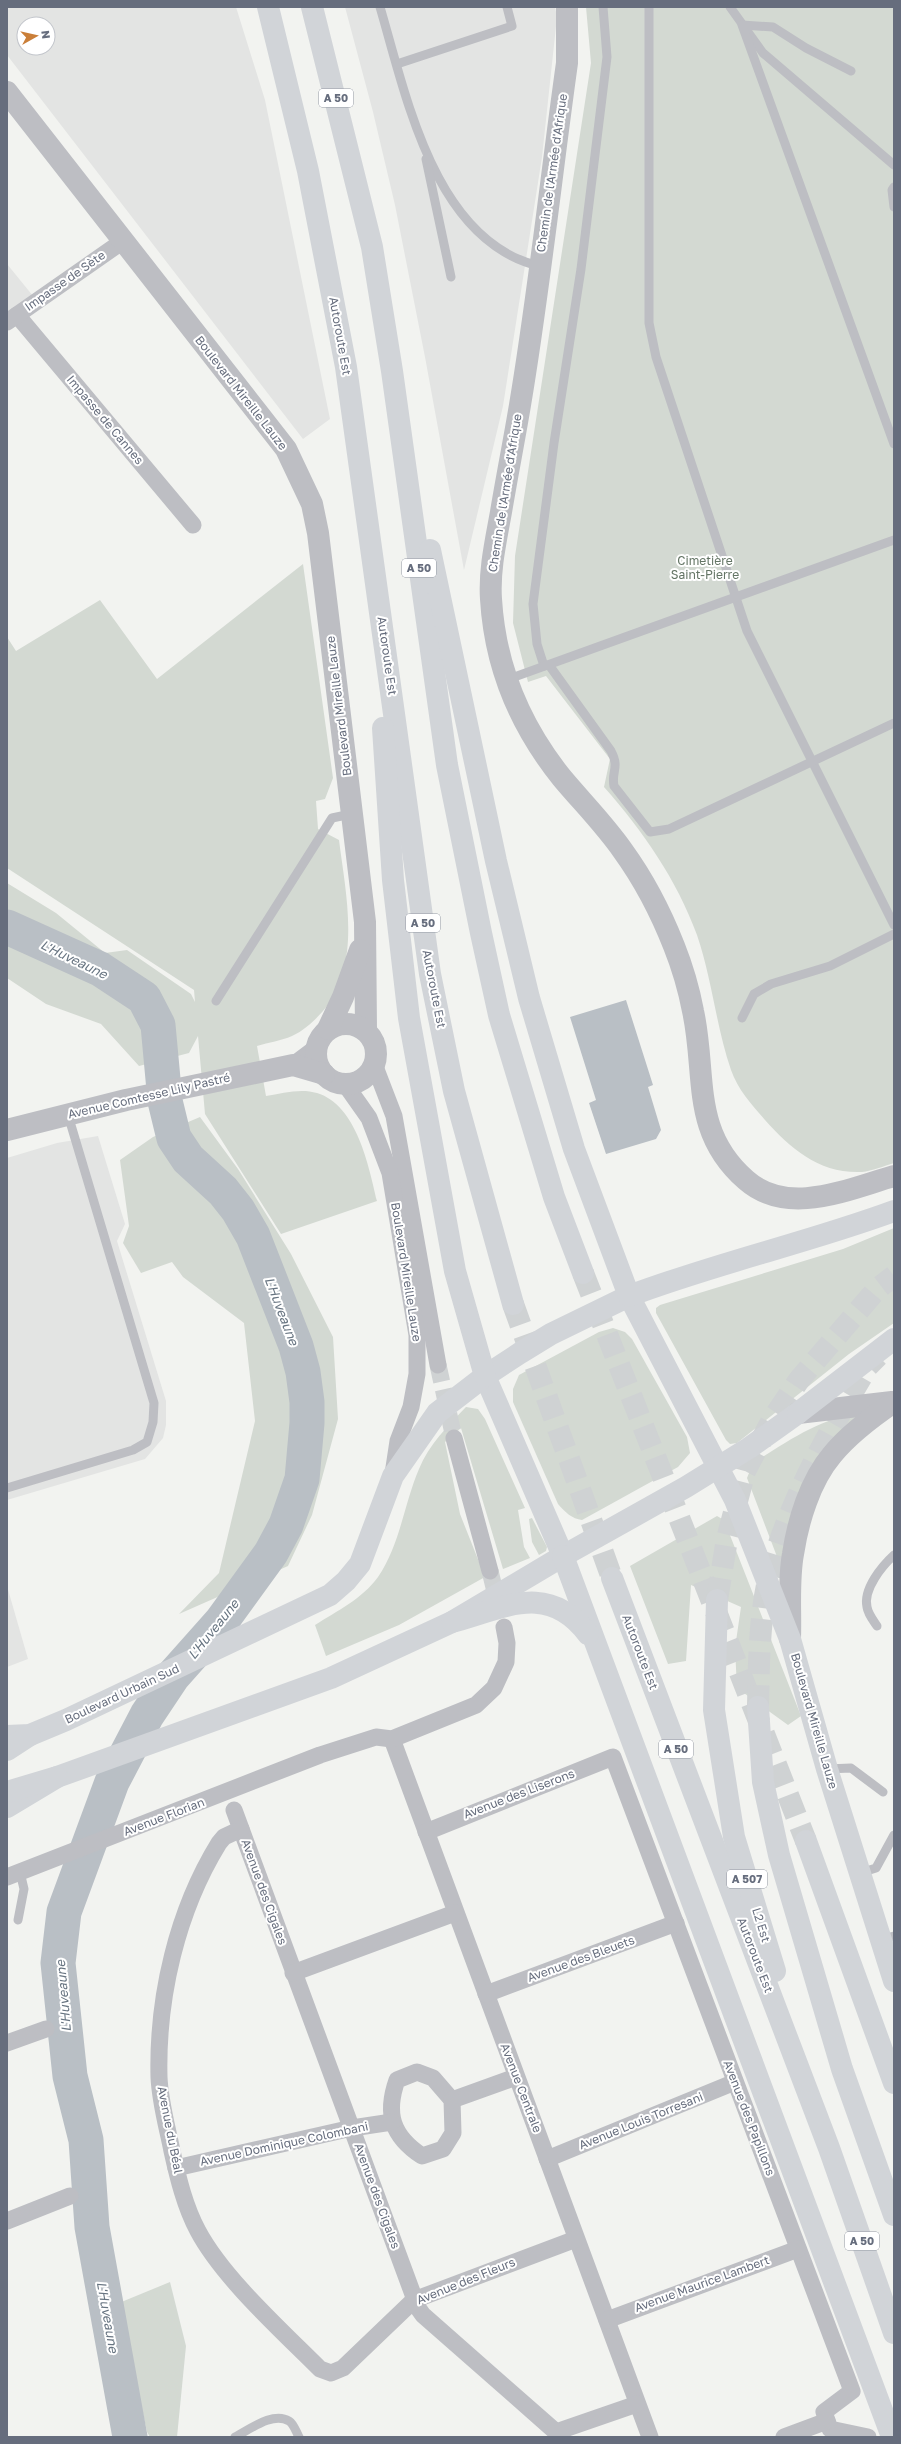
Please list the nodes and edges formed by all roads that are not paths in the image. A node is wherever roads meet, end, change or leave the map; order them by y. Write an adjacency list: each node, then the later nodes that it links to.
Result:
1 (268, 7): 24 (main road, Autoroute Est / A 50)
2 (312, 7): 21 (main road, A 50)
3 (380, 7): 10 (lane)
4 (507, 7): 10 (lane)
5 (567, 7): 18 (street, Chemin de l'Armée d'Afrique)
6 (603, 7): 27 (lane)
7 (649, 7): 26 (lane)
8 (730, 7): 9 (lane)
9 (742, 25): 11 (lane); 14 (lane); 22 (lane)
10 (397, 64): 13 (lane)
11 (851, 70)
12 (7, 92): 17 (street, Boulevard Mireille Lauze)
13 (424, 147): 18 (lane); 19 (lane)
14 (894, 165)
15 (894, 188): 16 (lane)
16 (894, 207)
17 (123, 241): 20 (street, Impasse de Sète); 31 (street, Boulevard Mireille Lauze)
18 (539, 266): 28 (street, Chemin de l'Armée d'Afrique)
19 (451, 277)
20 (12, 318): 23 (street, Impasse de Cannes)
21 (392, 371): 47 (main road, A 50); 48 (main road, Boulevard Mireille Lauze)
22 (894, 444)
23 (193, 525)
24 (371, 535): 49 (main road, Autoroute Est / A 50); 52 (main road)
25 (894, 540): 26 (lane)
26 (734, 596): 27 (lane); 30 (lane)
27 (546, 665): 28 (lane); 30 (lane)
28 (506, 680): 45 (street, Chemin de l'Armée d'Afrique)
29 (894, 723): 30 (lane)
30 (812, 763): 32 (lane)
31 (351, 814): 34 (street, Boulevard Mireille Lauze); 35 (lane)
32 (894, 924)
33 (894, 934): 36 (lane)
34 (364, 942): 37 (street, Boulevard Mireille Lauze); 38 (street, Boulevard Mireille Lauze)
35 (216, 1001)
36 (742, 1018)
37 (366, 1030): 38 (street); 39 (street)
38 (322, 1038): 40 (street, Avenue Comtesse Lily Pastré); 41 (street)
39 (374, 1064): 42 (street); 51 (street, Boulevard Mireille Lauze)
40 (293, 1065): 41 (street, Avenue Comtesse Lily Pastré); 43 (street, Avenue Comtesse Lily Pastré)
41 (324, 1074): 42 (street)
42 (345, 1084): 57 (street, Boulevard Mireille Lauze)
43 (68, 1114): 44 (street, Avenue Comtesse Lily Pastré); 58 (lane)
44 (7, 1130)
45 (894, 1176)
46 (894, 1211): 48 (main road)
47 (583, 1273)
48 (629, 1296): 52 (main road); 56 (main road, Boulevard Mireille Lauze)
49 (513, 1304)
50 (894, 1339): 54 (main road)
51 (438, 1365)
52 (485, 1376): 57 (main road); 60 (main road)
53 (894, 1402): 54 (street); 67 (street)
54 (798, 1413): 56 (main road)
55 (454, 1438): 61 (street)
56 (717, 1468): 60 (main road); 67 (main road, Boulevard Mireille Lauze)
57 (393, 1476): 70 (main road, Boulevard Urbain Sud)
58 (7, 1488)
59 (894, 1555): 65 (lane)
60 (563, 1556): 64 (main road); 68 (main road)
61 (490, 1571)
62 (612, 1578): 102 (main road, Autoroute Est / A 50)
63 (717, 1600): 102 (main road, L2 Est / A 507)
64 (452, 1622): 68 (main road); 76 (main road)
65 (877, 1626)
66 (504, 1627): 72 (street)
67 (790, 1639): 75 (main road, Boulevard Mireille Lauze)
68 (599, 1650): 121 (main road)
69 (758, 1707): 106 (main road, A 507)
70 (30, 1735): 71 (main road); 73 (main road, Boulevard Urbain Sud)
71 (7, 1736)
72 (392, 1739): 82 (street, Avenue Centrale); 86 (street, Avenue Florian)
73 (7, 1750)
74 (613, 1757): 82 (street, Avenue des Liserons); 89 (street, Avenue des Papillons)
75 (827, 1769): 78 (lane); 85 (main road, Boulevard Mireille Lauze)
76 (57, 1777): 77 (main road); 79 (main road)
77 (7, 1792)
78 (883, 1792)
79 (7, 1807)
80 (234, 1810): 81 (street, Avenue des Cigales)
81 (241, 1829): 91 (street, Avenue des Cigales); 104 (street, Avenue du Béal)
82 (426, 1832): 87 (street, Avenue Centrale)
83 (894, 1834): 85 (lane)
84 (806, 1841): 98 (main road)
85 (860, 1873): 90 (main road, Boulevard Mireille Lauze)
86 (13, 1874): 88 (lane)
87 (456, 1913): 91 (street); 93 (street, Avenue Centrale)
88 (18, 1920)
89 (676, 1924): 93 (street, Avenue des Bleuets); 97 (street, Avenue des Papillons)
90 (887, 1938): 92 (main road, Boulevard Mireille Lauze)
91 (293, 1973): 101 (street, Avenue des Cigales)
92 (894, 1981)
93 (486, 1994): 96 (street, Avenue Centrale)
94 (46, 2029): 95 (street)
95 (7, 2043)
96 (516, 2077): 99 (street); 103 (street, Avenue Centrale)
97 (735, 2082): 103 (street, Avenue Louis Torresani); 109 (street, Avenue des Papillons)
98 (894, 2083)
99 (452, 2100): 100 (street); 100 (street)
100 (392, 2122): 101 (street, Avenue Dominique Colombani)
101 (352, 2128): 104 (street, Avenue Dominique Colombani); 110 (street, Avenue des Cigales)
102 (829, 2148): 112 (main road, Autoroute Est / A 50)
103 (547, 2159): 108 (street, Avenue Centrale)
104 (176, 2168): 113 (street, Avenue du Béal)
105 (70, 2196): 107 (street)
106 (894, 2215)
107 (7, 2221)
108 (576, 2239): 110 (street, Avenue des Fleurs); 111 (street, Avenue Centrale)
109 (798, 2249): 111 (street, Avenue Maurice Lambert); 115 (street, Avenue des Papillons)
110 (414, 2300): 113 (street, Avenue des Fleurs); 114 (street, Avenue des Cigales)
111 (607, 2320): 114 (street, Avenue Centrale)
112 (894, 2333)
113 (331, 2373)
114 (637, 2404): 118 (street, Avenue Centrale)
115 (827, 2421): 119 (street); 120 (street)
116 (234, 2437): 117 (lane)
117 (299, 2437)
118 (650, 2437)
119 (784, 2437)
120 (868, 2437)
121 (892, 2437)

